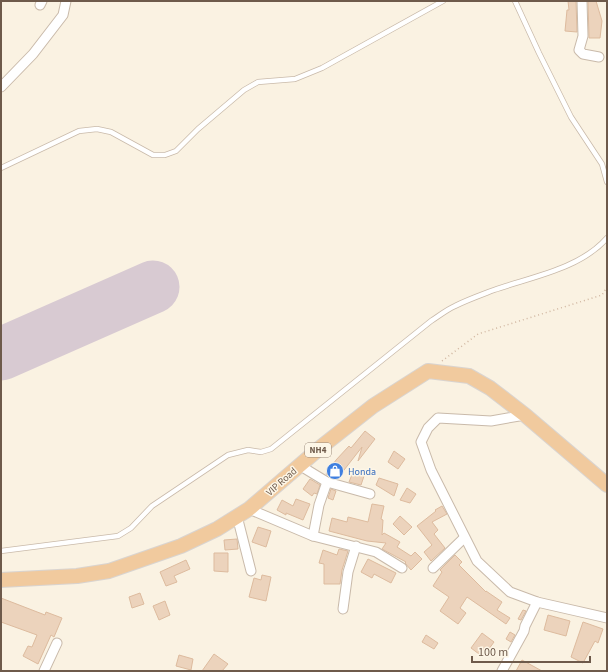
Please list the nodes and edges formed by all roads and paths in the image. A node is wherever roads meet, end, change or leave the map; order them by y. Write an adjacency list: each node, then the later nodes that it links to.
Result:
1 (443, 1): 7 (lane)
2 (515, 1): 8 (lane)
3 (582, 1): 5 (street)
4 (64, 2): 6 (street)
5 (599, 57)
6 (1, 87)
7 (1, 168)
8 (607, 182)
9 (607, 238): 22 (lane)
10 (607, 287): 11 (path)
11 (428, 371): 12 (highway); 13 (highway, VIP Road / NH4)
12 (525, 415): 15 (highway); 20 (street)
13 (300, 465): 14 (street); 17 (highway, VIP Road / NH4)
14 (327, 482): 16 (street); 19 (street)
15 (607, 485)
16 (370, 494)
17 (249, 509): 18 (highway, VIP Road / NH4); 19 (street)
18 (237, 516): 25 (street); 26 (highway, VIP Road / NH4)
19 (313, 536): 21 (street)
20 (464, 538): 24 (street); 27 (street)
21 (356, 546): 23 (street); 28 (street)
22 (1, 551)
23 (402, 568)
24 (433, 568)
25 (252, 571)
26 (1, 581)
27 (537, 602): 29 (street); 32 (street)
28 (343, 609)
29 (607, 618)
30 (57, 643): 31 (street)
31 (44, 671)
32 (502, 671)

